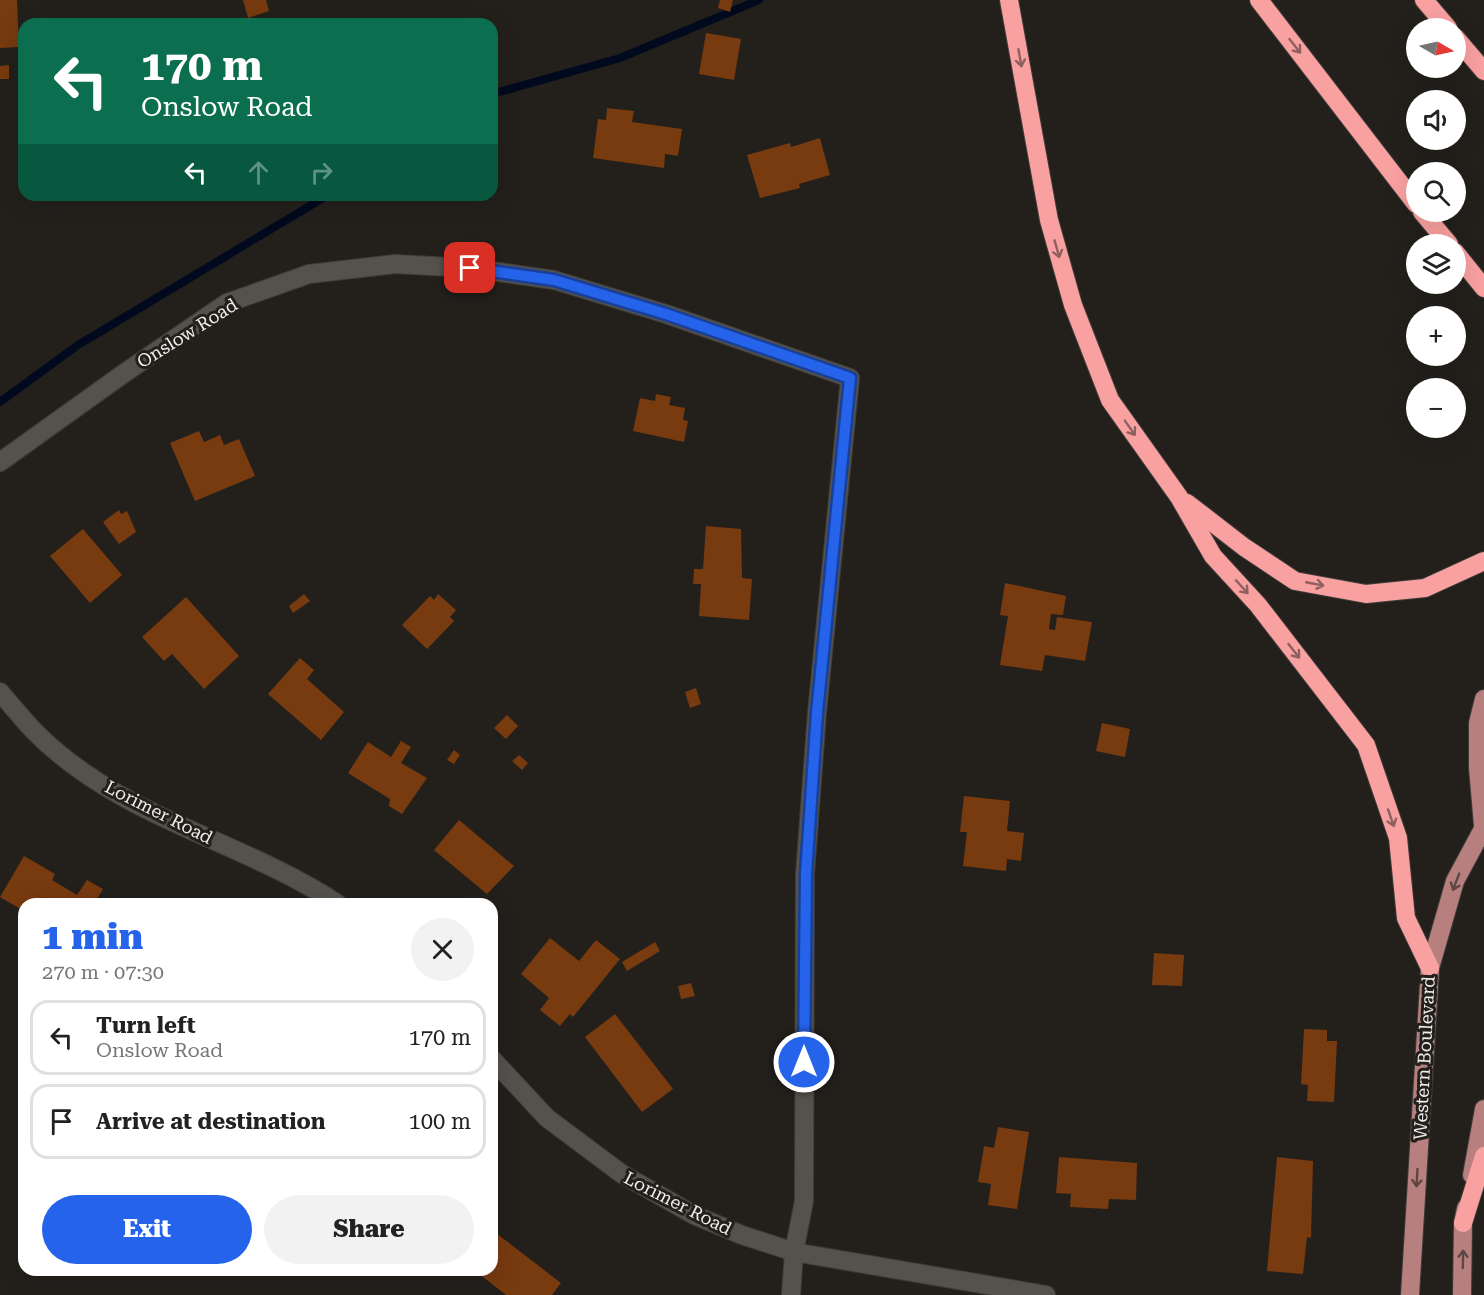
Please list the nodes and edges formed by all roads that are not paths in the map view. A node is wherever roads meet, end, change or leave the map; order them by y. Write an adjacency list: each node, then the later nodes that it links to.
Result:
1 (1009, 0): 13 (highway, one-way to 13)
2 (1259, 0): 7 (highway, one-way to 7)
3 (1424, 0): 4 (highway)
4 (1439, 18)
5 (1466, 50): 6 (highway)
6 (1484, 71)
7 (1406, 191)
8 (1430, 222): 9 (highway)
9 (1441, 234)
10 (1466, 266): 11 (highway)
11 (1484, 288)
12 (0, 462): 24 (street, Onslow Road)
13 (1179, 497): 14 (highway, one-way to 14); 19 (highway, one-way to 19)
14 (1484, 561)
15 (0, 692): 18 (street, Lorimer Road)
16 (1484, 699): 17 (main road, Western Boulevard)
17 (1483, 832): 19 (main road, Western Boulevard, one-way to 19)
18 (328, 898)
19 (1430, 968): 27 (main road, Western Boulevard, one-way to 27)
20 (498, 1065): 24 (street, Lorimer Road)
21 (1484, 1109): 23 (main road)
22 (1484, 1156): 23 (highway)
23 (1463, 1223): 28 (main road, one-way to 23)
24 (794, 1252): 25 (street); 26 (street, Lorimer Road)
25 (791, 1295)
26 (1046, 1295)
27 (1410, 1295)
28 (1462, 1295)

